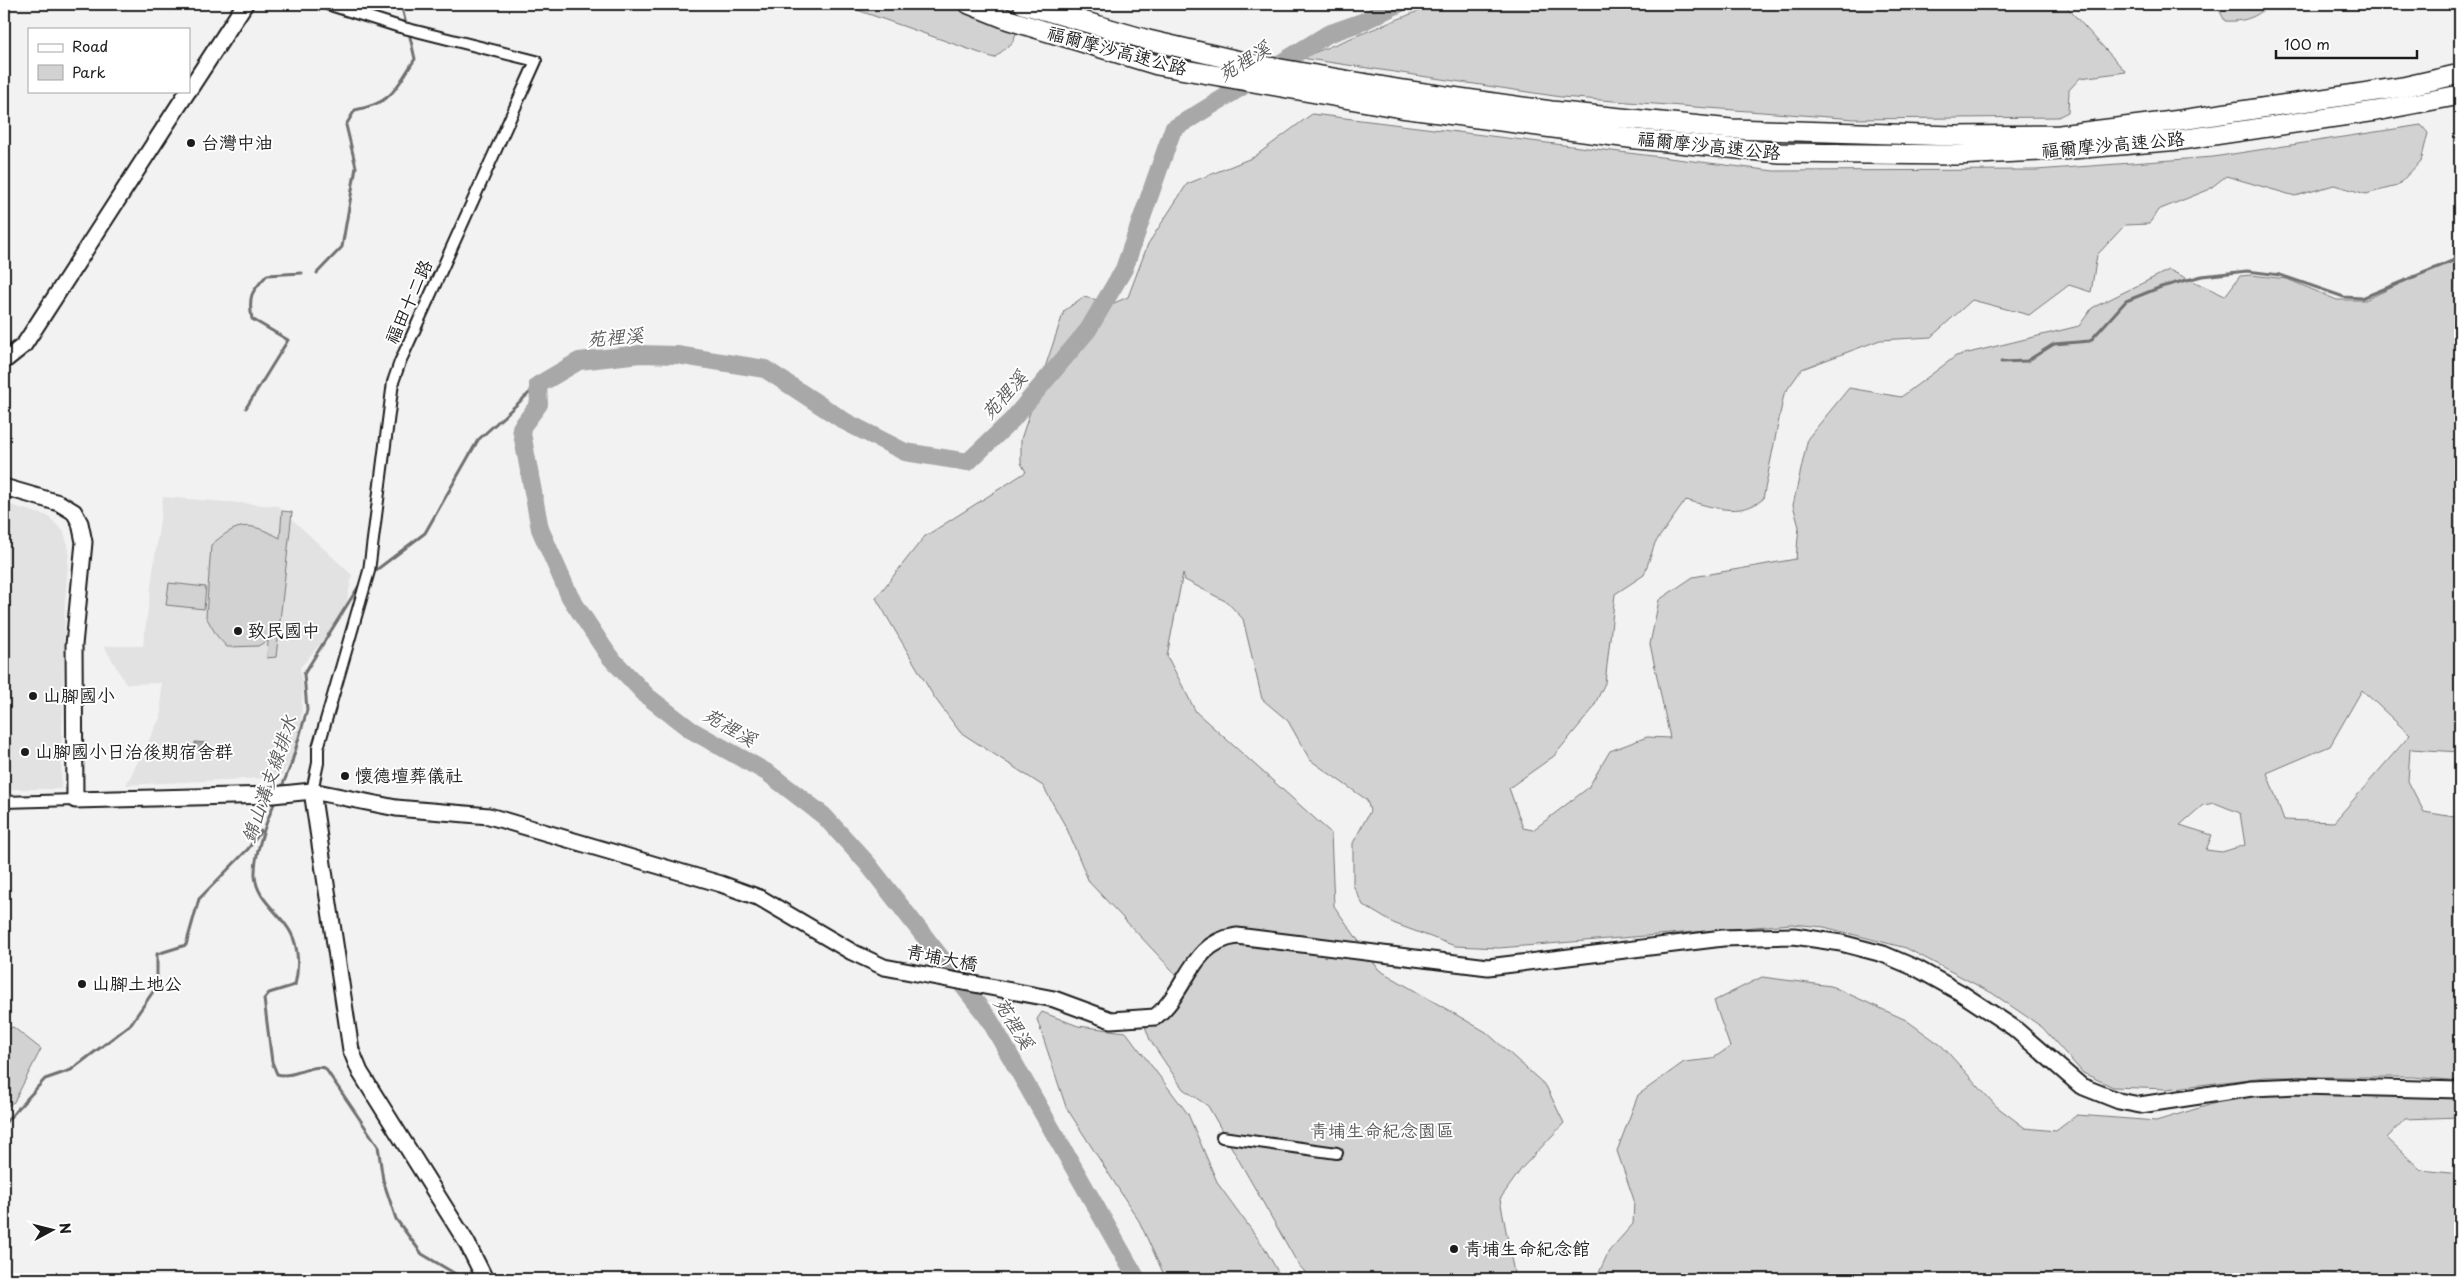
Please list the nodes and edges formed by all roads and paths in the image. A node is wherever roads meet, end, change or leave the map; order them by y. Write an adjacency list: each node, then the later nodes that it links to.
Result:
1 (245, 4): 6 (main road)
2 (327, 4): 12 (street, 福田十二路)
3 (969, 4): 9 (highway, 福爾摩沙高速公路)
4 (1022, 4): 9 (highway, 福爾摩沙高速公路)
5 (2460, 74): 9 (highway, 福爾摩沙高速公路)
6 (190, 88)
7 (187, 92): 10 (main road)
8 (2460, 95): 9 (highway, 福爾摩沙高速公路)
9 (1402, 99)
10 (4, 361)
11 (4, 487): 13 (main road)
12 (312, 791): 13 (main road, 青埔大橋); 15 (main road, 青埔大橋); 18 (main road)
13 (75, 800): 14 (street)
14 (4, 802)
15 (2460, 1090)
16 (1222, 1136): 17 (street)
17 (1337, 1153)
18 (485, 1279)

